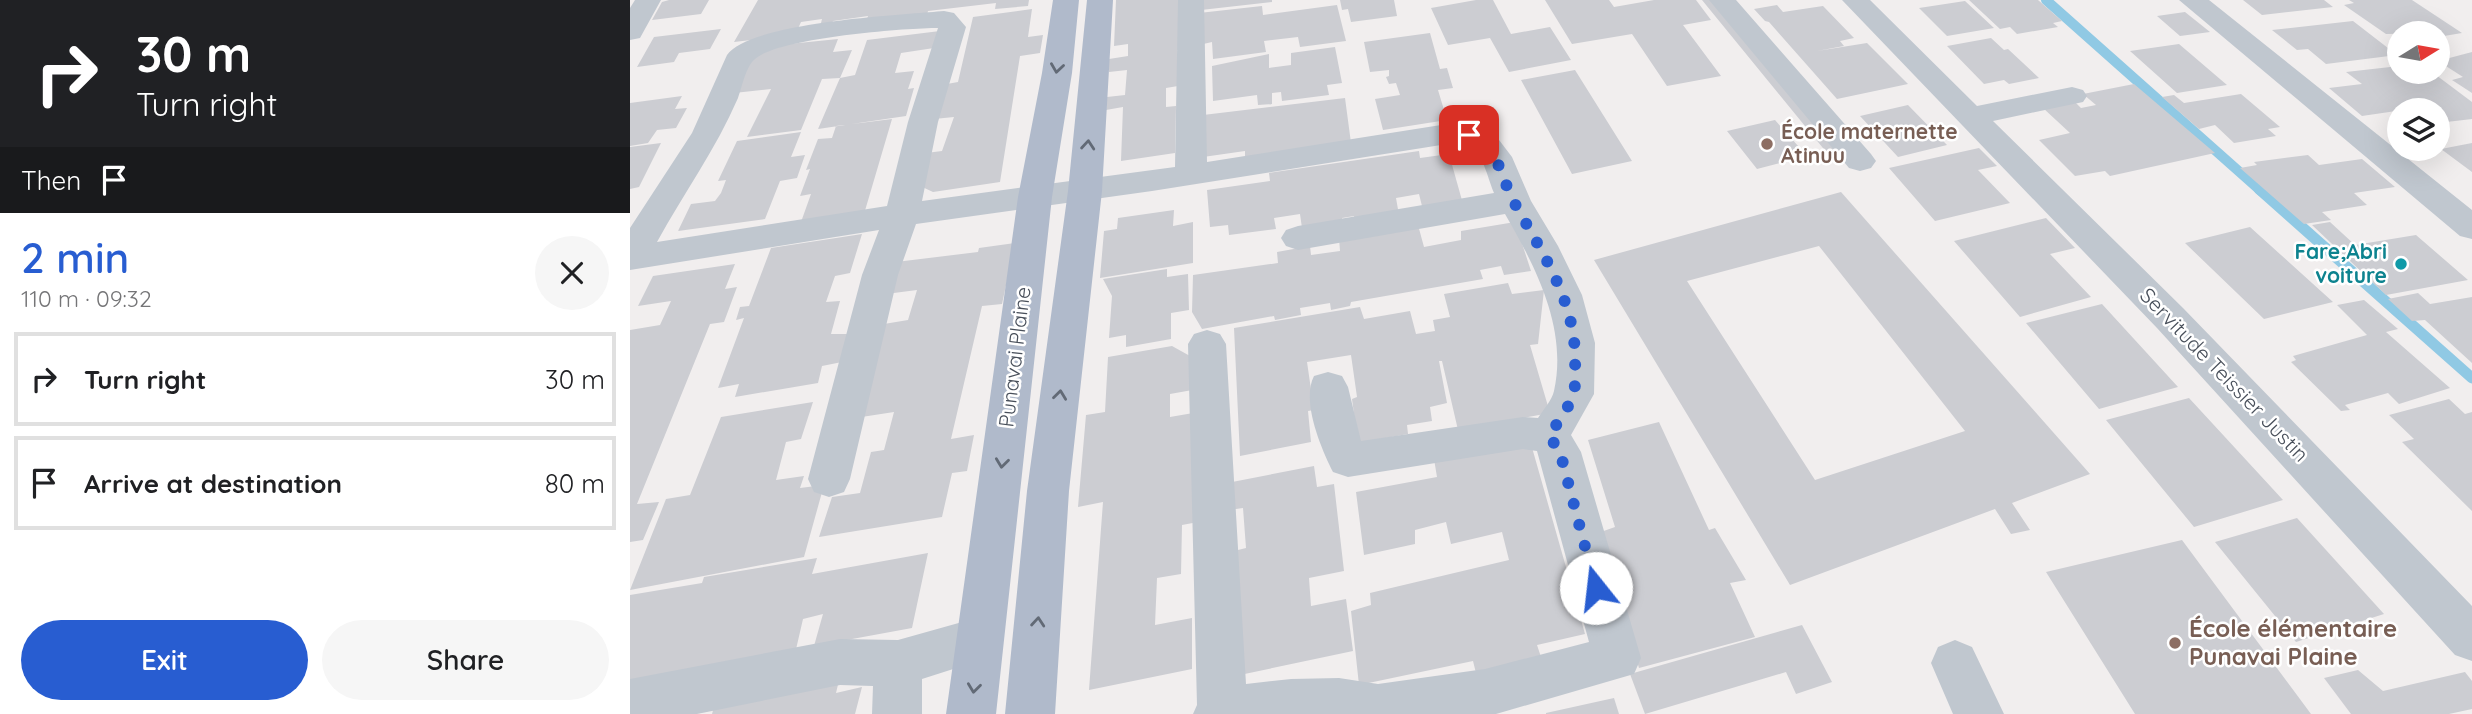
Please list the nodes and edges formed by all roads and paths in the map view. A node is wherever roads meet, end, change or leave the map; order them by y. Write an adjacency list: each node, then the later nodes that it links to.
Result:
1 (648, 0): 8 (street)
2 (1066, 0): 14 (main road, Punavai Plaine, one-way to 14)
3 (1100, 0): 13 (main road, one-way to 3)
4 (1191, 0): 12 (street)
5 (1722, 0): 11 (street)
6 (1855, 0): 10 (street, Servitude Teissier Justin)
7 (2192, 0): 17 (street)
8 (630, 32)
9 (2073, 96): 10 (street)
10 (1971, 116): 25 (street, Servitude Teissier Justin)
11 (1860, 161)
12 (1191, 174): 13 (street); 15 (street)
13 (1085, 191): 14 (street); 33 (main road, one-way to 13)
14 (1035, 197): 16 (street); 24 (main road, Punavai Plaine, one-way to 24)
15 (1514, 201): 18 (street); 22 (street)
16 (902, 215): 19 (street); 19 (street); 23 (street)
17 (2472, 228)
18 (1298, 238)
19 (631, 257)
20 (1207, 344): 30 (street)
21 (1328, 387): 22 (street)
22 (1549, 436): 29 (street)
23 (829, 479)
24 (980, 639): 26 (street); 32 (main road, Punavai Plaine, one-way to 32)
25 (2472, 639)
26 (898, 663): 28 (street); 31 (street)
27 (1955, 663): 34 (street)
28 (630, 703)
29 (1489, 703): 30 (street)
30 (1220, 712)
31 (897, 714)
32 (971, 714)
33 (1030, 714)
34 (1979, 714)

